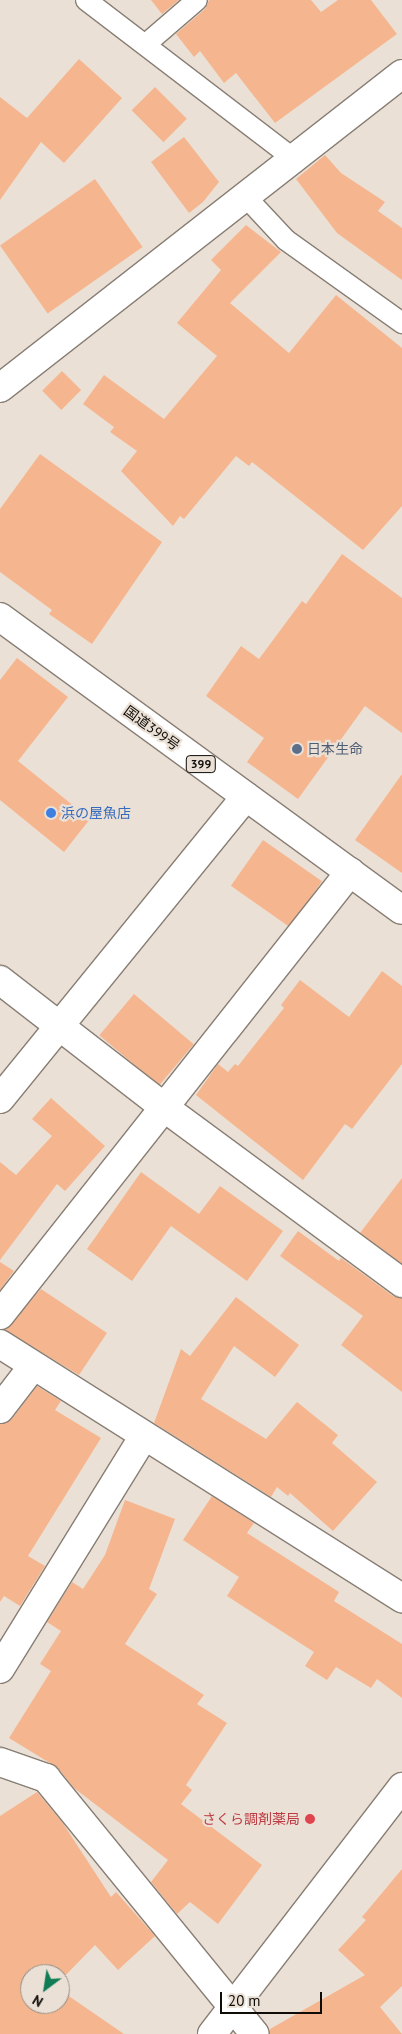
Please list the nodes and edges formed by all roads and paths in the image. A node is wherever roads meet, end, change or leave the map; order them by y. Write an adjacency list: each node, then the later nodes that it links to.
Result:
1 (86, 0): 3 (lane)
2 (197, 0): 3 (lane)
3 (146, 44): 5 (lane)
4 (402, 74): 5 (main road)
5 (294, 159): 6 (main road)
6 (245, 196): 7 (lane); 8 (main road)
7 (402, 323)
8 (0, 388)
9 (0, 617): 10 (main road, 国道399号 / 399)
10 (246, 796): 11 (main road, 国道399号 / 399); 14 (main road)
11 (350, 872): 12 (main road, 国道399号 / 399); 16 (main road)
12 (402, 910)
13 (0, 980): 14 (main road)
14 (58, 1024): 15 (main road); 16 (main road)
15 (0, 1099)
16 (165, 1108): 17 (main road); 18 (main road)
17 (402, 1283)
18 (0, 1315)
19 (0, 1344): 20 (main road)
20 (33, 1366): 21 (main road); 22 (main road)
21 (0, 1409)
22 (144, 1436): 23 (main road); 24 (main road)
23 (402, 1598)
24 (0, 1669)
25 (0, 1762): 27 (main road)
26 (402, 1787): 27 (main road)
27 (234, 2006): 28 (main road); 29 (main road)
28 (212, 2034)
29 (255, 2034)

